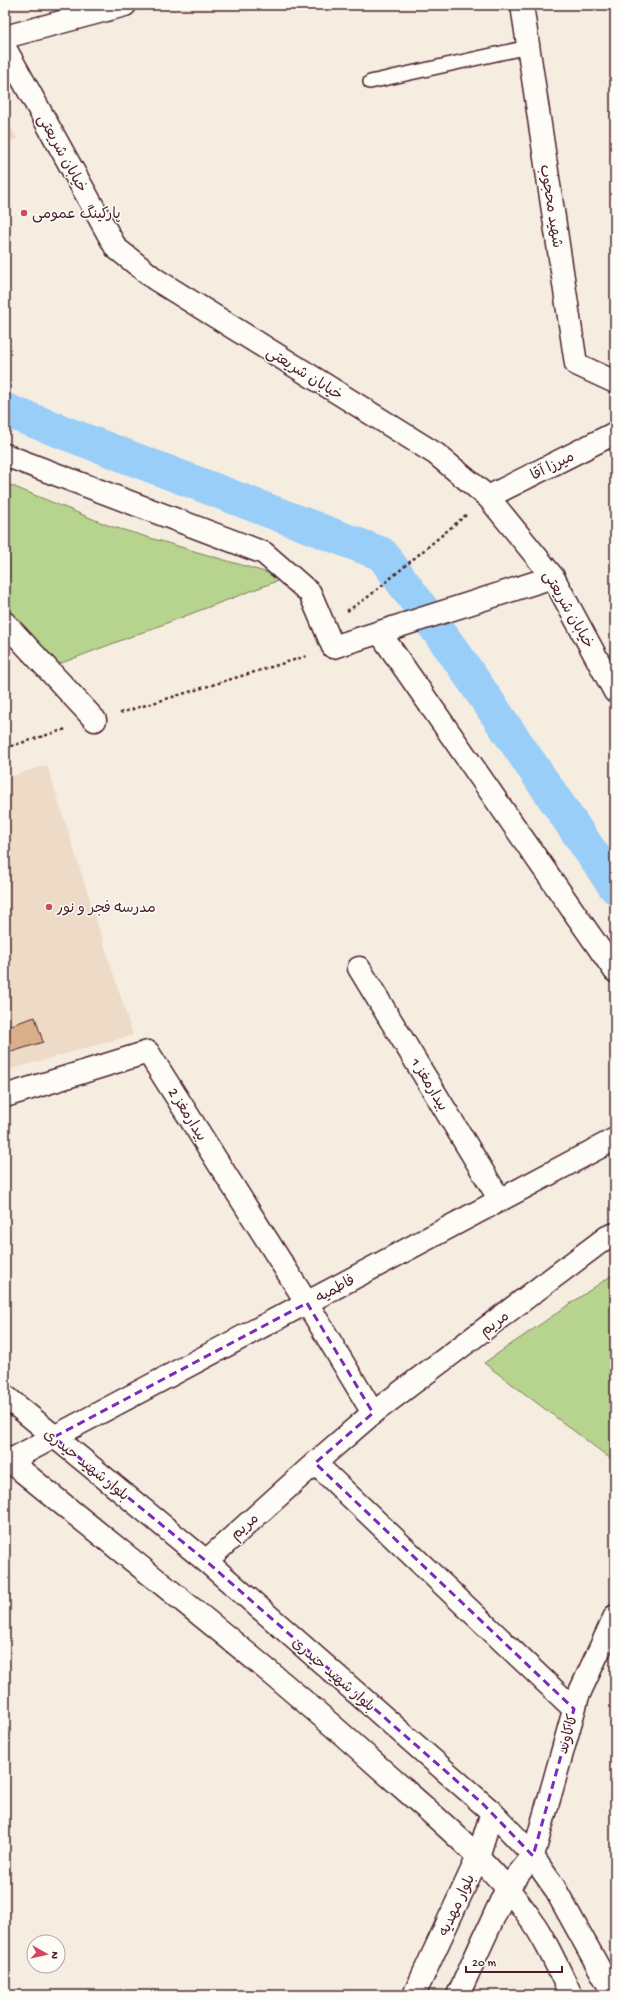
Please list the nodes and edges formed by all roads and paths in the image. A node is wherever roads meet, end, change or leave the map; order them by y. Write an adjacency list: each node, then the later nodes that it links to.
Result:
1 (125, 5): 3 (street)
2 (522, 5): 4 (street, شهید محجوب)
3 (5, 37)
4 (528, 47): 6 (lane); 7 (street, شهید محجوب)
5 (5, 48): 10 (street, خیابان شریعتی)
6 (370, 82)
7 (615, 382)
8 (615, 433): 10 (street, میرزا آقا)
9 (5, 455): 15 (street)
10 (488, 497): 11 (street, خیابان شریعتی); 12 (path)
11 (554, 578): 14 (street); 16 (street, خیابان شریعتی)
12 (368, 597)
13 (5, 623): 17 (street)
14 (380, 633): 15 (street); 20 (street)
15 (334, 647): 17 (path)
16 (615, 692)
17 (95, 720): 18 (path)
18 (5, 748)
19 (359, 968): 23 (street, بیدارمغز 1)
20 (615, 971)
21 (5, 1096): 25 (street, بیدارمغز 2)
22 (615, 1139): 23 (street, فاطمیه)
23 (500, 1200): 25 (street, فاطمیه)
24 (615, 1234): 27 (street, مریم)
25 (307, 1303): 27 (street); 28 (street, فاطمیه)
26 (5, 1396): 28 (street, بلوار شهید حیدری)
27 (374, 1413): 30 (street, مریم)
28 (54, 1437): 29 (street, فاطمیه); 31 (street, بلوار شهید حیدری)
29 (6, 1461): 36 (street)
30 (315, 1463): 31 (street, مریم); 33 (street)
31 (206, 1561): 34 (street, بلوار شهید حیدری)
32 (615, 1616): 33 (street, کاکاوند)
33 (574, 1709): 35 (street, کاکاوند)
34 (492, 1812): 35 (street, بلوار شهید حیدری); 36 (street, بلوار مهدیه)
35 (533, 1856): 37 (street); 41 (street, بلوار شهید حیدری)
36 (478, 1857): 37 (street); 38 (street, بلوار مهدیه)
37 (507, 1888): 39 (street); 40 (street)
38 (414, 1995)
39 (458, 1995)
40 (571, 1995)
41 (614, 1995)

